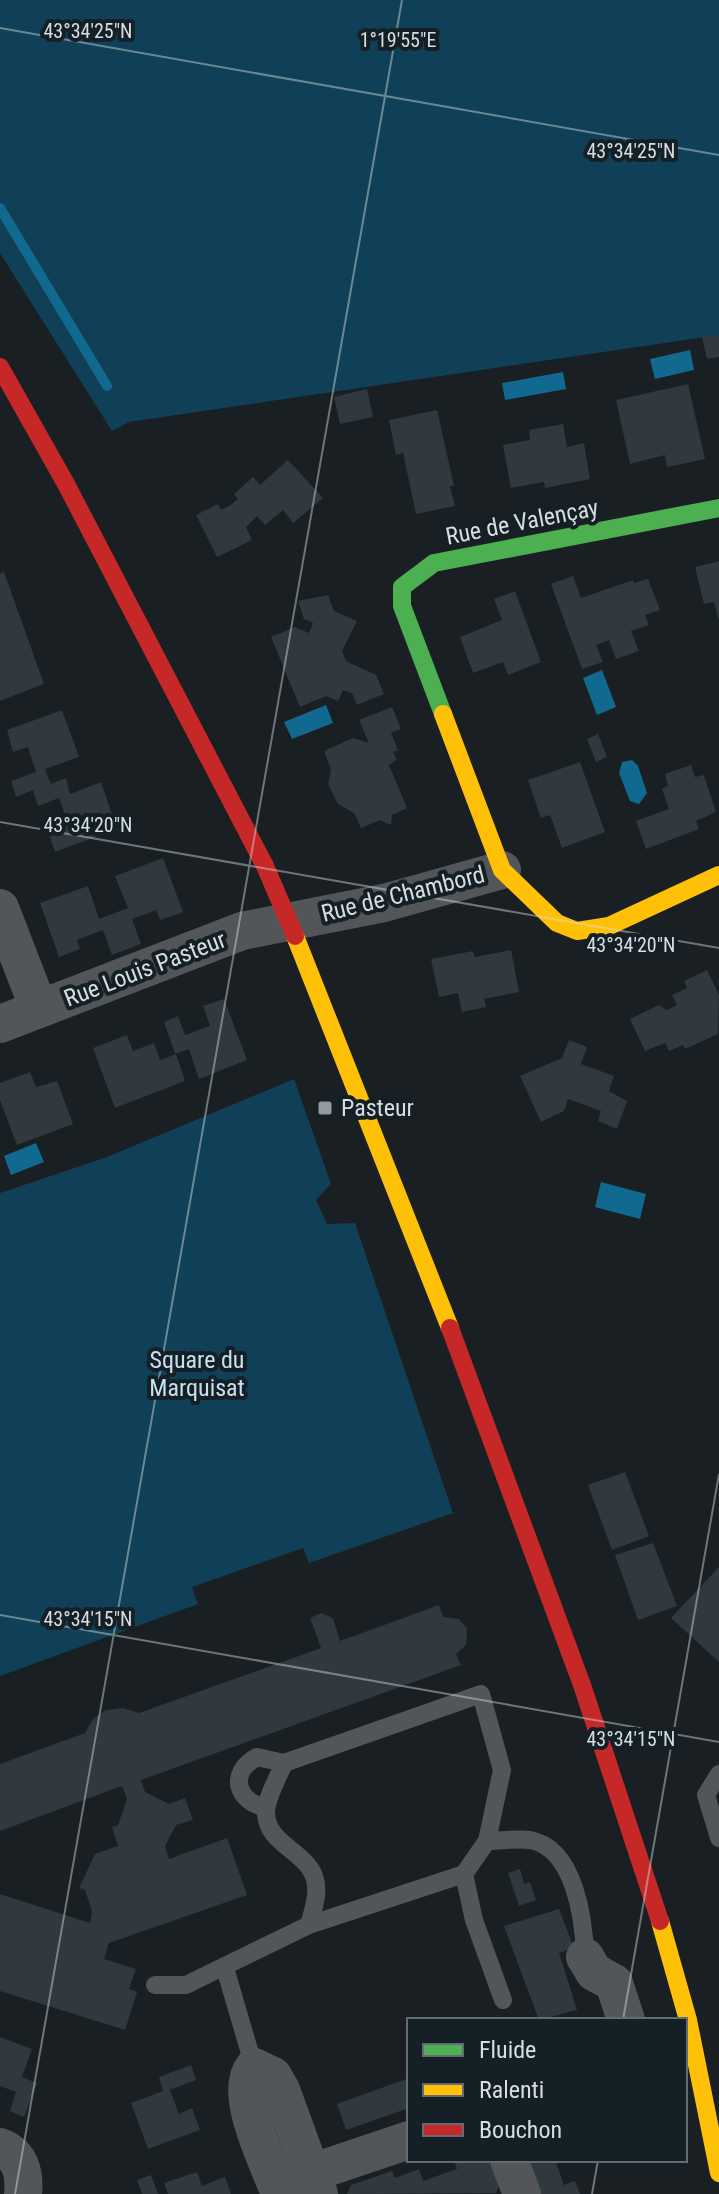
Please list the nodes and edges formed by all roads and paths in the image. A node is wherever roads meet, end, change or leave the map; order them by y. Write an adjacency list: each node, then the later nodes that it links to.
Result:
1 (0, 367): 6 (main road)
2 (719, 508): 3 (main road, Rue de Valençay)
3 (502, 870): 4 (main road, Rue de Chambord); 6 (street, Rue de Chambord)
4 (719, 875)
5 (0, 908): 7 (street)
6 (291, 920): 7 (street, Rue Louis Pasteur); 22 (main road)
7 (39, 1009): 8 (street, Rue Louis Pasteur)
8 (0, 1024)
9 (284, 1763): 11 (lane); 11 (lane); 13 (lane)
10 (719, 1774): 12 (lane)
11 (266, 1808): 15 (lane)
12 (719, 1838)
13 (487, 1841): 14 (lane); 16 (lane)
14 (464, 1874): 15 (lane); 19 (lane)
15 (309, 1925): 17 (lane)
16 (585, 1957): 20 (street)
17 (225, 1968): 18 (lane); 21 (lane)
18 (155, 1985)
19 (503, 2000)
20 (625, 2018)
21 (254, 2067): 28 (street); 30 (street)
22 (699, 2077): 25 (main road); 27 (main road)
23 (407, 2141): 28 (street)
24 (0, 2147): 29 (street)
25 (695, 2150)
26 (510, 2162): 31 (street)
27 (719, 2173)
28 (315, 2183)
29 (23, 2194)
30 (280, 2194)
31 (522, 2194)

